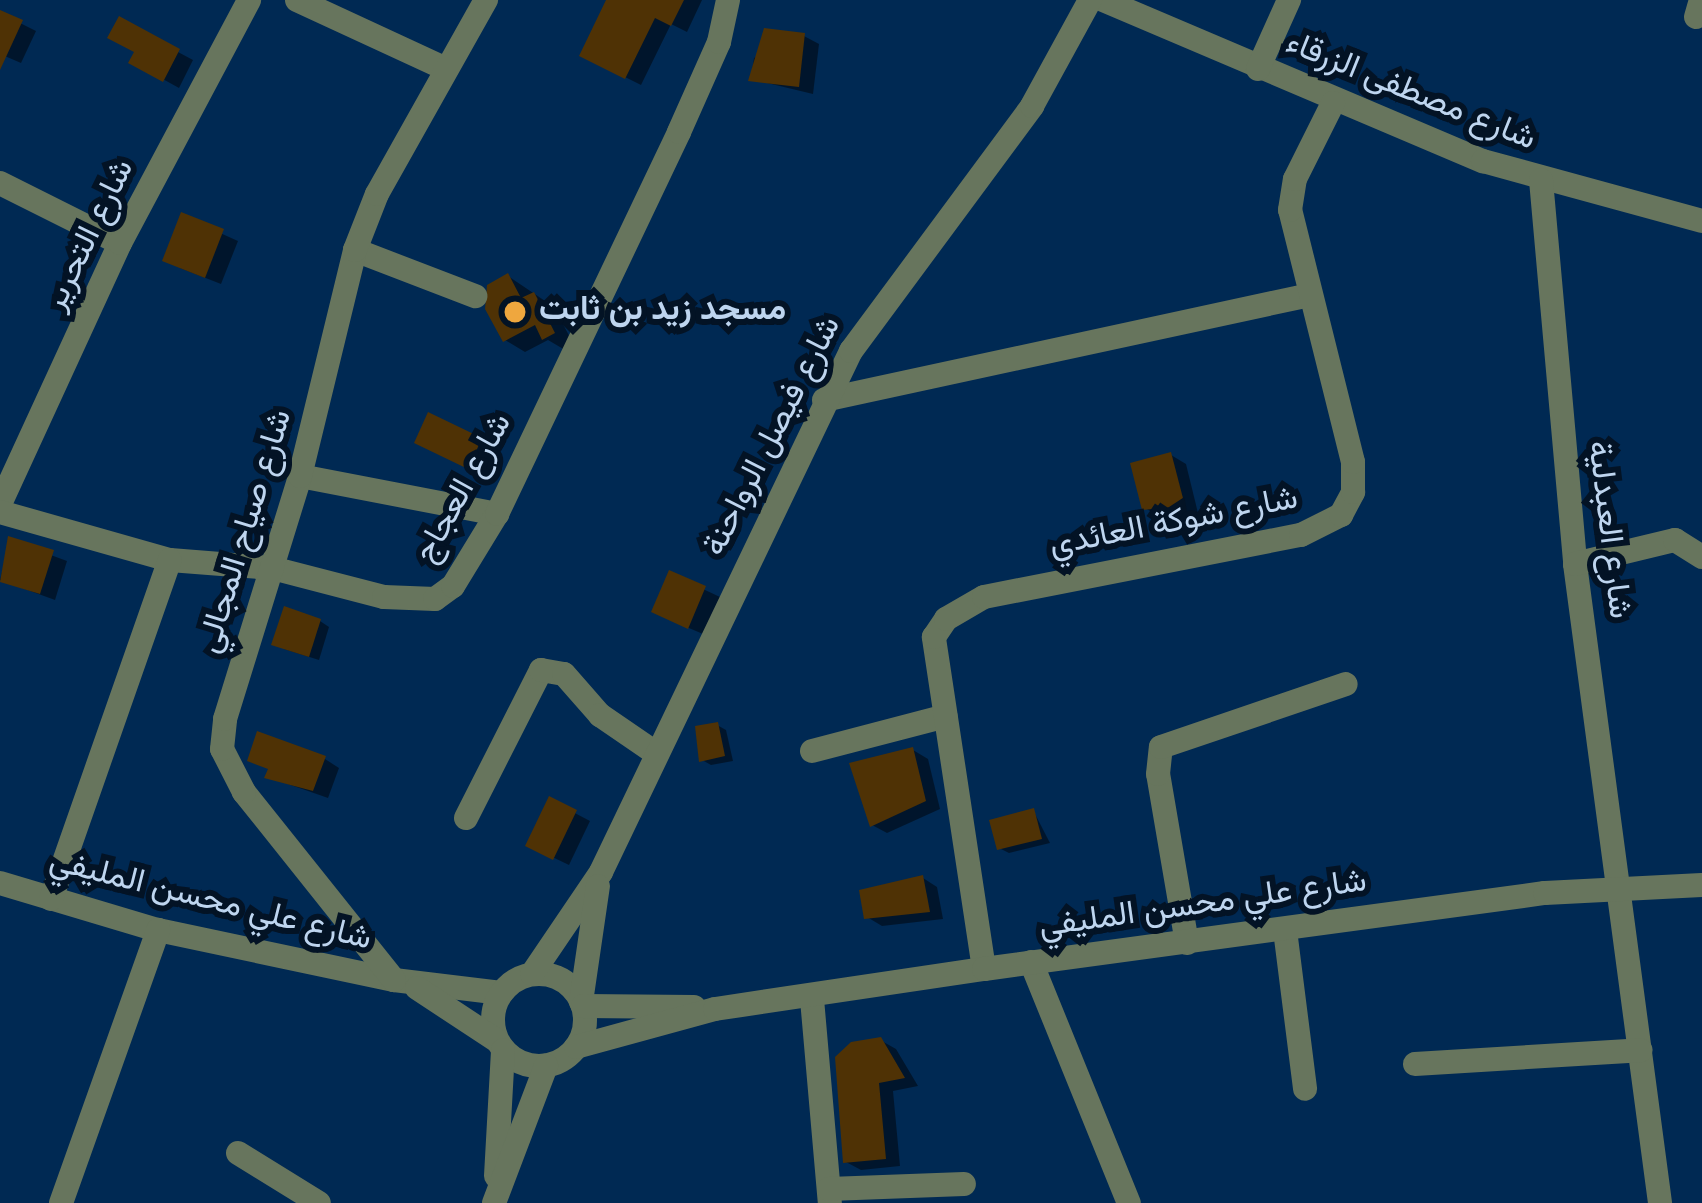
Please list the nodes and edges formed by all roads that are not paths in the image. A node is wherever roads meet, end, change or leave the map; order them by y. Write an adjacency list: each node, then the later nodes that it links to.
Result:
1 (248, 0): 15 (street, شارع التحرير)
2 (297, 0): 9 (street)
3 (487, 0): 9 (street, شارع صياح المجالي)
4 (728, 0): 22 (street, شارع العجاج)
5 (1090, 0): 19 (street, شارع فيصل الرواحنة)
6 (1103, 0): 8 (street, شارع مصطفى الزرقاء)
7 (1289, 0): 10 (street)
8 (1151, 9): 10 (street, شارع مصطفى الزرقاء)
9 (446, 69): 16 (street, شارع صياح المجالي)
10 (1258, 69): 11 (street, شارع مصطفى الزرقاء)
11 (1333, 104): 12 (street, شارع مصطفى الزرقاء); 17 (street, شارع شوكة العائدي)
12 (1540, 180): 14 (street, شارع مصطفى الزرقاء); 25 (street, شارع العبدلية)
13 (0, 183): 15 (street)
14 (1702, 221)
15 (120, 243): 21 (street, شارع التحرير)
16 (355, 250): 18 (street); 20 (street, شارع صياح المجالي)
17 (1309, 295): 19 (street); 28 (street, شارع شوكة العائدي)
18 (475, 296)
19 (824, 400): 30 (street, شارع فيصل الرواحنة)
20 (300, 476): 22 (street); 26 (street, شارع صياح المجالي)
21 (0, 508): 24 (street, شارع العجاج)
22 (497, 514): 26 (street, شارع العجاج)
23 (1702, 556): 25 (street)
24 (170, 560): 26 (street, شارع العجاج); 36 (street)
25 (1575, 565): 35 (street, شارع العبدلية)
26 (272, 568): 43 (street, شارع صياح المجالي)
27 (1346, 684): 39 (street)
28 (946, 716): 29 (street); 41 (street, شارع شوكة العائدي)
29 (812, 751)
30 (657, 754): 31 (street); 32 (street, شارع فيصل الرواحنة)
31 (466, 818)
32 (601, 872): 42 (street, شارع فيصل الرواحنة); 46 (street, شارع فيصل الرواحنة)
33 (0, 883): 36 (street, شارع علي محسن المليفي)
34 (1702, 885): 35 (street, شارع علي محسن المليفي)
35 (1620, 886): 38 (street, شارع علي محسن المليفي); 50 (street, شارع العبدلية)
36 (51, 899): 37 (street, شارع علي محسن المليفي)
37 (158, 930): 43 (street, شارع علي محسن المليفي); 58 (street)
38 (1285, 930): 39 (street, شارع علي محسن المليفي); 53 (street)
39 (1187, 943): 40 (street, شارع علي محسن المليفي)
40 (1031, 962): 41 (street, شارع علي محسن المليفي); 60 (street)
41 (984, 969): 45 (street, شارع علي محسن المليفي)
42 (532, 974): 44 (street); 46 (street)
43 (399, 980): 44 (street, شارع علي محسن المليفي); 48 (street, شارع علي محسن المليفي)
44 (501, 993): 48 (street)
45 (812, 999): 47 (street, شارع علي محسن المليفي); 56 (street)
46 (582, 1004): 47 (street, شارع علي محسن المليفي); 49 (street)
47 (715, 1009): 49 (street, شارع علي محسن المليفي)
48 (500, 1045): 52 (street); 57 (street)
49 (576, 1047): 52 (street)
50 (1641, 1050): 51 (street); 61 (street, شارع العبدلية)
51 (1415, 1064)
52 (546, 1066): 57 (street)
53 (1305, 1089)
54 (238, 1154): 59 (street)
55 (964, 1184): 56 (street)
56 (829, 1196)
57 (495, 1197)
58 (61, 1203)
59 (319, 1203)
60 (1130, 1203)
61 (1660, 1203)

